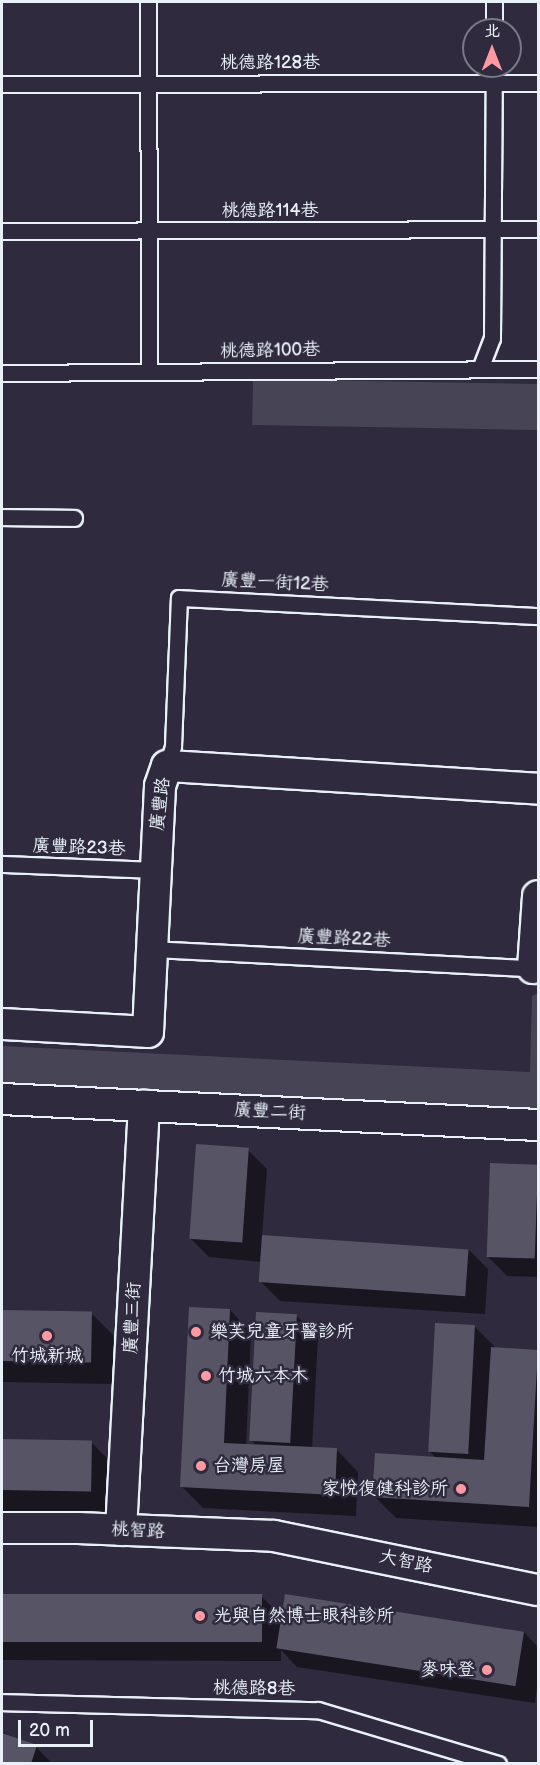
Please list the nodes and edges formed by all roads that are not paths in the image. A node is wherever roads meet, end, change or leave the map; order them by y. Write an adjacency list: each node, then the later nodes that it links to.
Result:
1 (148, 2): 6 (lane)
2 (494, 2): 3 (lane)
3 (494, 18)
4 (493, 78): 5 (lane)
5 (493, 82): 6 (lane, 桃德路128巷); 7 (lane, 桃德路128巷); 9 (lane)
6 (150, 83): 8 (lane, 桃德路128巷); 12 (lane)
7 (538, 83)
8 (2, 84)
9 (493, 229): 10 (lane, 桃德路114巷); 12 (lane, 桃德路114巷); 13 (lane)
10 (538, 229)
11 (2, 231): 12 (lane, 桃德路114巷)
12 (148, 231): 15 (lane)
13 (480, 369): 14 (lane, 桃德路100巷); 15 (lane, 桃德路100巷)
14 (538, 369)
15 (149, 372): 16 (lane, 桃德路100巷)
16 (2, 373)
17 (2, 517): 18 (lane)
18 (74, 518)
19 (538, 616): 20 (lane, 廣豐一街12巷)
20 (166, 766): 21 (street, 廣豐路); 23 (street, 廣豐路)
21 (538, 789)
22 (2, 864): 23 (lane, 廣豐路23巷)
23 (155, 870): 25 (street, 廣豐路)
24 (538, 896): 26 (street)
25 (152, 949): 26 (lane, 廣豐路22巷); 27 (street, 廣豐路)
26 (533, 968)
27 (2, 1024)
28 (2, 1099): 29 (street, 廣豐二街)
29 (144, 1106): 30 (street, 廣豐二街); 32 (street, 廣豐三街)
30 (538, 1125)
31 (2, 1528): 32 (street, 桃智路)
32 (121, 1530): 33 (street, 桃智路)
33 (274, 1536): 34 (street, 大智路)
34 (538, 1590)
35 (2, 1702): 36 (lane, 桃德路8巷)
36 (498, 1764)

